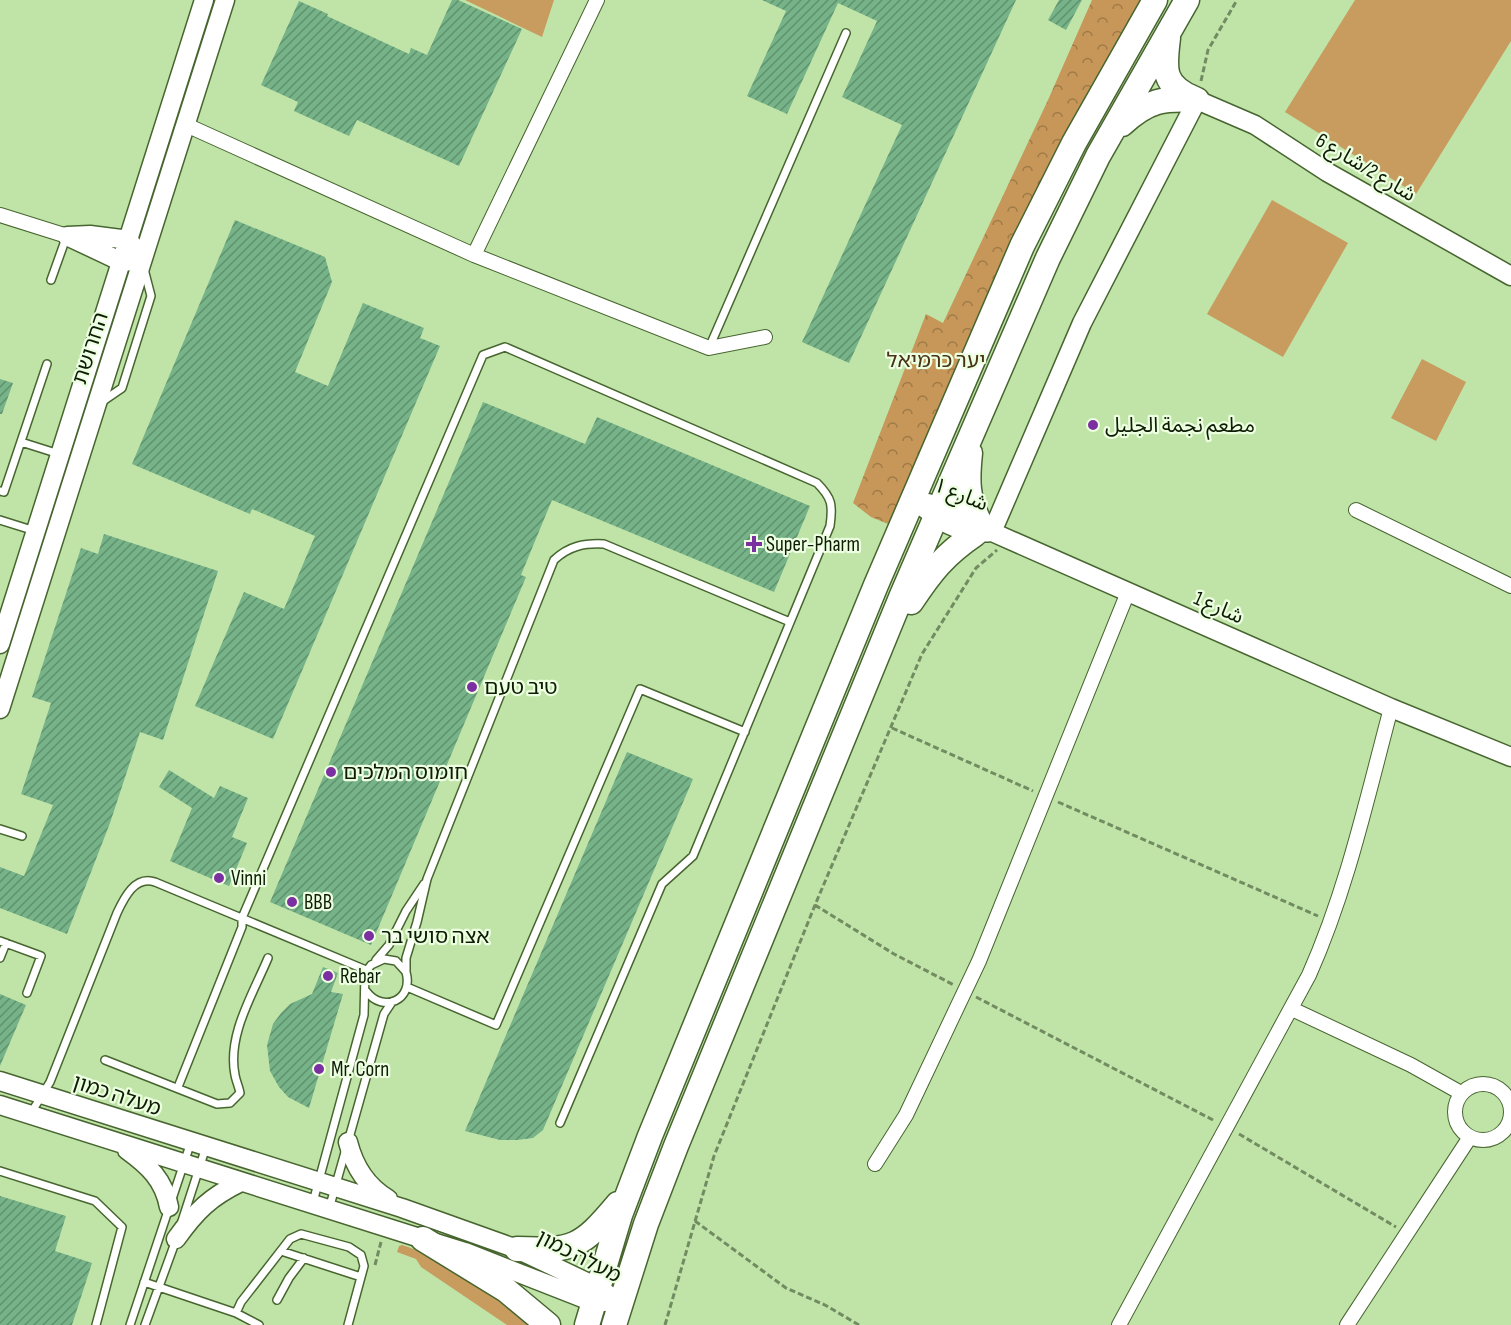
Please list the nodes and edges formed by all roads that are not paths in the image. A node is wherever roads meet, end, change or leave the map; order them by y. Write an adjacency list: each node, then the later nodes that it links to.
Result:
1 (204, 0): 13 (street, החרושת)
2 (225, 0): 9 (street, החרושת)
3 (597, 0): 14 (street)
4 (1155, 0): 27 (highway)
5 (1187, 0): 6 (highway)
6 (1169, 31): 8 (highway); 10 (highway)
7 (846, 33): 20 (lane)
8 (1197, 100): 10 (highway); 17 (street, شارع 2/شارع 6); 31 (street)
9 (184, 124): 14 (street); 15 (street, החרושת)
10 (1110, 136): 22 (highway)
11 (0, 215): 12 (street)
12 (67, 236): 13 (street); 16 (street); 18 (lane)
13 (129, 240): 15 (street); 16 (street, החרושת)
14 (474, 255): 20 (street)
15 (142, 259): 16 (street); 24 (street, החרושת)
16 (122, 262): 25 (street, החרושת)
17 (1511, 276)
18 (51, 280)
19 (765, 336): 20 (street)
20 (709, 348)
21 (47, 364): 23 (lane)
22 (972, 432): 29 (highway); 31 (highway)
23 (21, 442): 25 (lane); 26 (lane)
24 (82, 448): 25 (lane); 40 (street, החרושת)
25 (60, 454): 32 (street, החרושת)
26 (0, 491)
27 (913, 499): 29 (street, شارع 1); 76 (highway)
28 (1356, 510): 33 (street)
29 (938, 512): 31 (street, شارع 1); 37 (highway)
30 (0, 520): 32 (lane)
31 (982, 530): 34 (street, شارع 1); 37 (highway)
32 (36, 531): 36 (street, החרושת)
33 (1511, 586)
34 (1128, 592): 39 (street, شارع 1); 71 (street)
35 (790, 622): 41 (lane); 45 (lane); 46 (lane)
36 (3, 623): 38 (street, החרושת)
37 (883, 640): 91 (highway)
38 (0, 644)
39 (1391, 708): 42 (street, شارع 1); 57 (street)
40 (0, 709)
41 (745, 732): 53 (lane); 65 (lane)
42 (1511, 757)
43 (0, 829): 44 (lane)
44 (22, 836)
45 (427, 879): 50 (lane); 52 (lane)
46 (242, 918): 51 (lane); 60 (lane); 62 (lane)
47 (3, 942): 48 (lane); 55 (lane)
48 (0, 958)
49 (268, 958): 60 (lane)
50 (375, 961): 51 (lane); 52 (lane)
51 (366, 970): 54 (lane)
52 (406, 972): 53 (lane)
53 (407, 987): 56 (lane)
54 (366, 991): 56 (lane); 75 (lane)
55 (27, 993)
56 (392, 1002): 68 (lane)
57 (1292, 1009): 61 (street); 99 (street)
58 (105, 1059): 60 (lane)
59 (0, 1081): 62 (street, מעלה כמון)
60 (178, 1087)
61 (1461, 1093): 66 (street); 67 (street)
62 (42, 1095): 64 (lane); 70 (street, מעלה כמון)
63 (1, 1107): 64 (street, מעלה כמון)
64 (30, 1115): 69 (street, מעלה כמון)
65 (560, 1123)
66 (1470, 1137): 67 (street); 100 (street)
67 (1506, 1138)
68 (348, 1142): 75 (lane); 79 (street)
69 (119, 1143): 72 (street, מעלה כמון); 77 (street)
70 (198, 1145): 72 (lane); 72 (lane); 75 (street, מעלה כמון)
71 (875, 1164)
72 (191, 1166): 74 (street, מעלה כמון); 77 (lane); 80 (lane)
73 (0, 1172): 93 (lane)
74 (241, 1182): 78 (street, מעלה כמון); 80 (street)
75 (327, 1183): 78 (lane); 78 (lane); 79 (street, מעלה כמון)
76 (629, 1190): 82 (highway); 88 (highway)
77 (169, 1207): 86 (lane)
78 (320, 1207): 81 (street, מעלה כמון)
79 (402, 1208): 82 (street, מעלה כמון)
80 (176, 1239): 87 (lane)
81 (423, 1239): 88 (street, מעלה כמון); 97 (highway)
82 (517, 1249): 88 (street, מעלה כמון)
83 (281, 1251): 84 (lane); 85 (lane); 90 (lane)
84 (304, 1258): 85 (lane); 89 (lane)
85 (361, 1276): 92 (lane)
86 (144, 1282): 87 (lane); 94 (lane)
87 (160, 1287): 90 (lane); 95 (lane)
88 (595, 1294): 91 (street, מעלה כמון); 98 (highway)
89 (277, 1300)
90 (236, 1313): 96 (lane)
91 (617, 1314)
92 (349, 1324)
93 (96, 1325)
94 (130, 1325)
95 (145, 1325)
96 (259, 1325)
97 (548, 1325)
98 (586, 1325)
99 (1119, 1325)
100 (1347, 1325)

